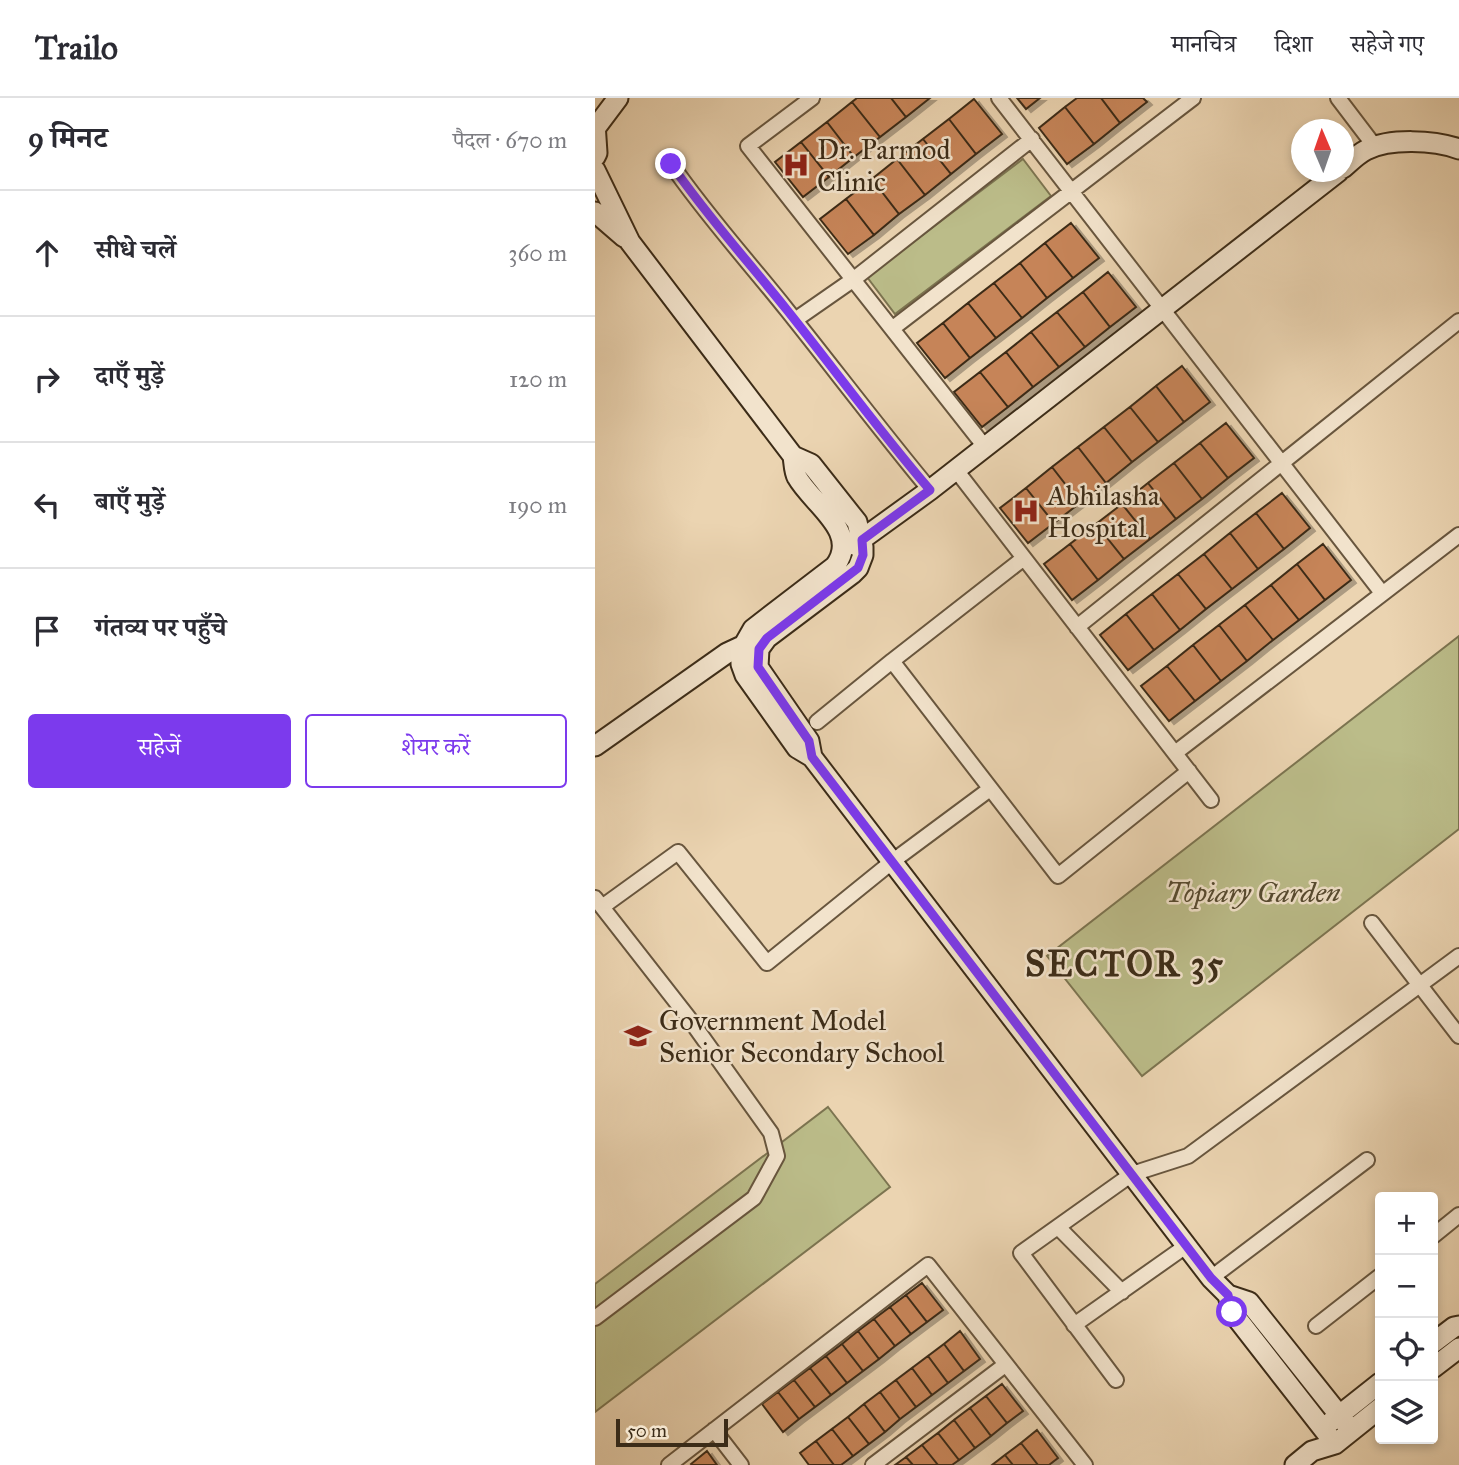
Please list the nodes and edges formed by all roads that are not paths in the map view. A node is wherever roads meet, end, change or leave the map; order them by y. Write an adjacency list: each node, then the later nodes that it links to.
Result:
1 (618, 98): 6 (street)
2 (812, 98): 18 (street)
3 (999, 98): 7 (street)
4 (1193, 98): 15 (street)
5 (1338, 98): 8 (street)
6 (596, 124): 10 (street)
7 (1032, 139): 15 (street); 18 (street)
8 (1376, 148): 9 (street); 11 (street)
9 (1459, 149)
10 (595, 156)
11 (1354, 159)
12 (671, 164): 20 (street)
13 (595, 170): 17 (street)
14 (1325, 182): 19 (street)
15 (1073, 191): 19 (street); 22 (street)
16 (595, 212): 17 (street)
17 (630, 242): 24 (street)
18 (854, 279): 20 (street); 22 (street)
19 (1163, 308): 23 (street); 25 (street)
20 (795, 320): 27 (street)
21 (1459, 321): 25 (street)
22 (893, 328): 23 (street)
23 (985, 447): 26 (street)
24 (793, 456): 29 (street); 30 (street)
25 (1283, 464): 32 (street); 33 (street)
26 (956, 470): 27 (street); 31 (street)
27 (930, 490): 29 (street)
28 (1459, 535): 32 (street)
29 (862, 540): 30 (street); 34 (street)
30 (842, 554): 34 (street)
31 (1024, 558): 33 (street); 35 (street)
32 (1382, 593): 38 (street)
33 (1077, 627): 38 (street)
34 (751, 648): 37 (street); 42 (street)
35 (892, 661): 36 (street); 40 (street)
36 (817, 722)
37 (595, 746)
38 (1175, 753): 39 (street)
39 (1189, 771): 40 (street); 41 (street)
40 (991, 789): 42 (street)
41 (1211, 800)
42 (893, 861): 43 (street); 49 (street)
43 (598, 902): 58 (street)
44 (1372, 923): 46 (street)
45 (1459, 956): 46 (street)
46 (1420, 985): 47 (street); 49 (street)
47 (1459, 1035)
48 (1367, 1160): 54 (street)
49 (1132, 1174): 51 (street); 53 (street)
50 (1459, 1215): 52 (street)
51 (1058, 1227): 56 (street); 59 (street)
52 (1438, 1232)
53 (1186, 1246): 54 (street); 56 (street)
54 (1211, 1278): 57 (street)
55 (1375, 1280): 60 (street)
56 (1122, 1292): 59 (street)
57 (1228, 1295): 67 (street); 69 (street)
58 (595, 1318)
59 (1074, 1325): 64 (street)
60 (1316, 1326)
61 (1452, 1341): 62 (street)
62 (1438, 1361)
63 (1005, 1365): 68 (street); 70 (street); 73 (street)
64 (1116, 1380)
65 (1375, 1389): 67 (street)
66 (1375, 1410): 67 (street)
67 (1345, 1422): 69 (street)
68 (714, 1430): 71 (street); 72 (street)
69 (1329, 1436): 74 (street)
70 (1077, 1462)
71 (669, 1465)
72 (741, 1465)
73 (873, 1465)
74 (1295, 1465)

